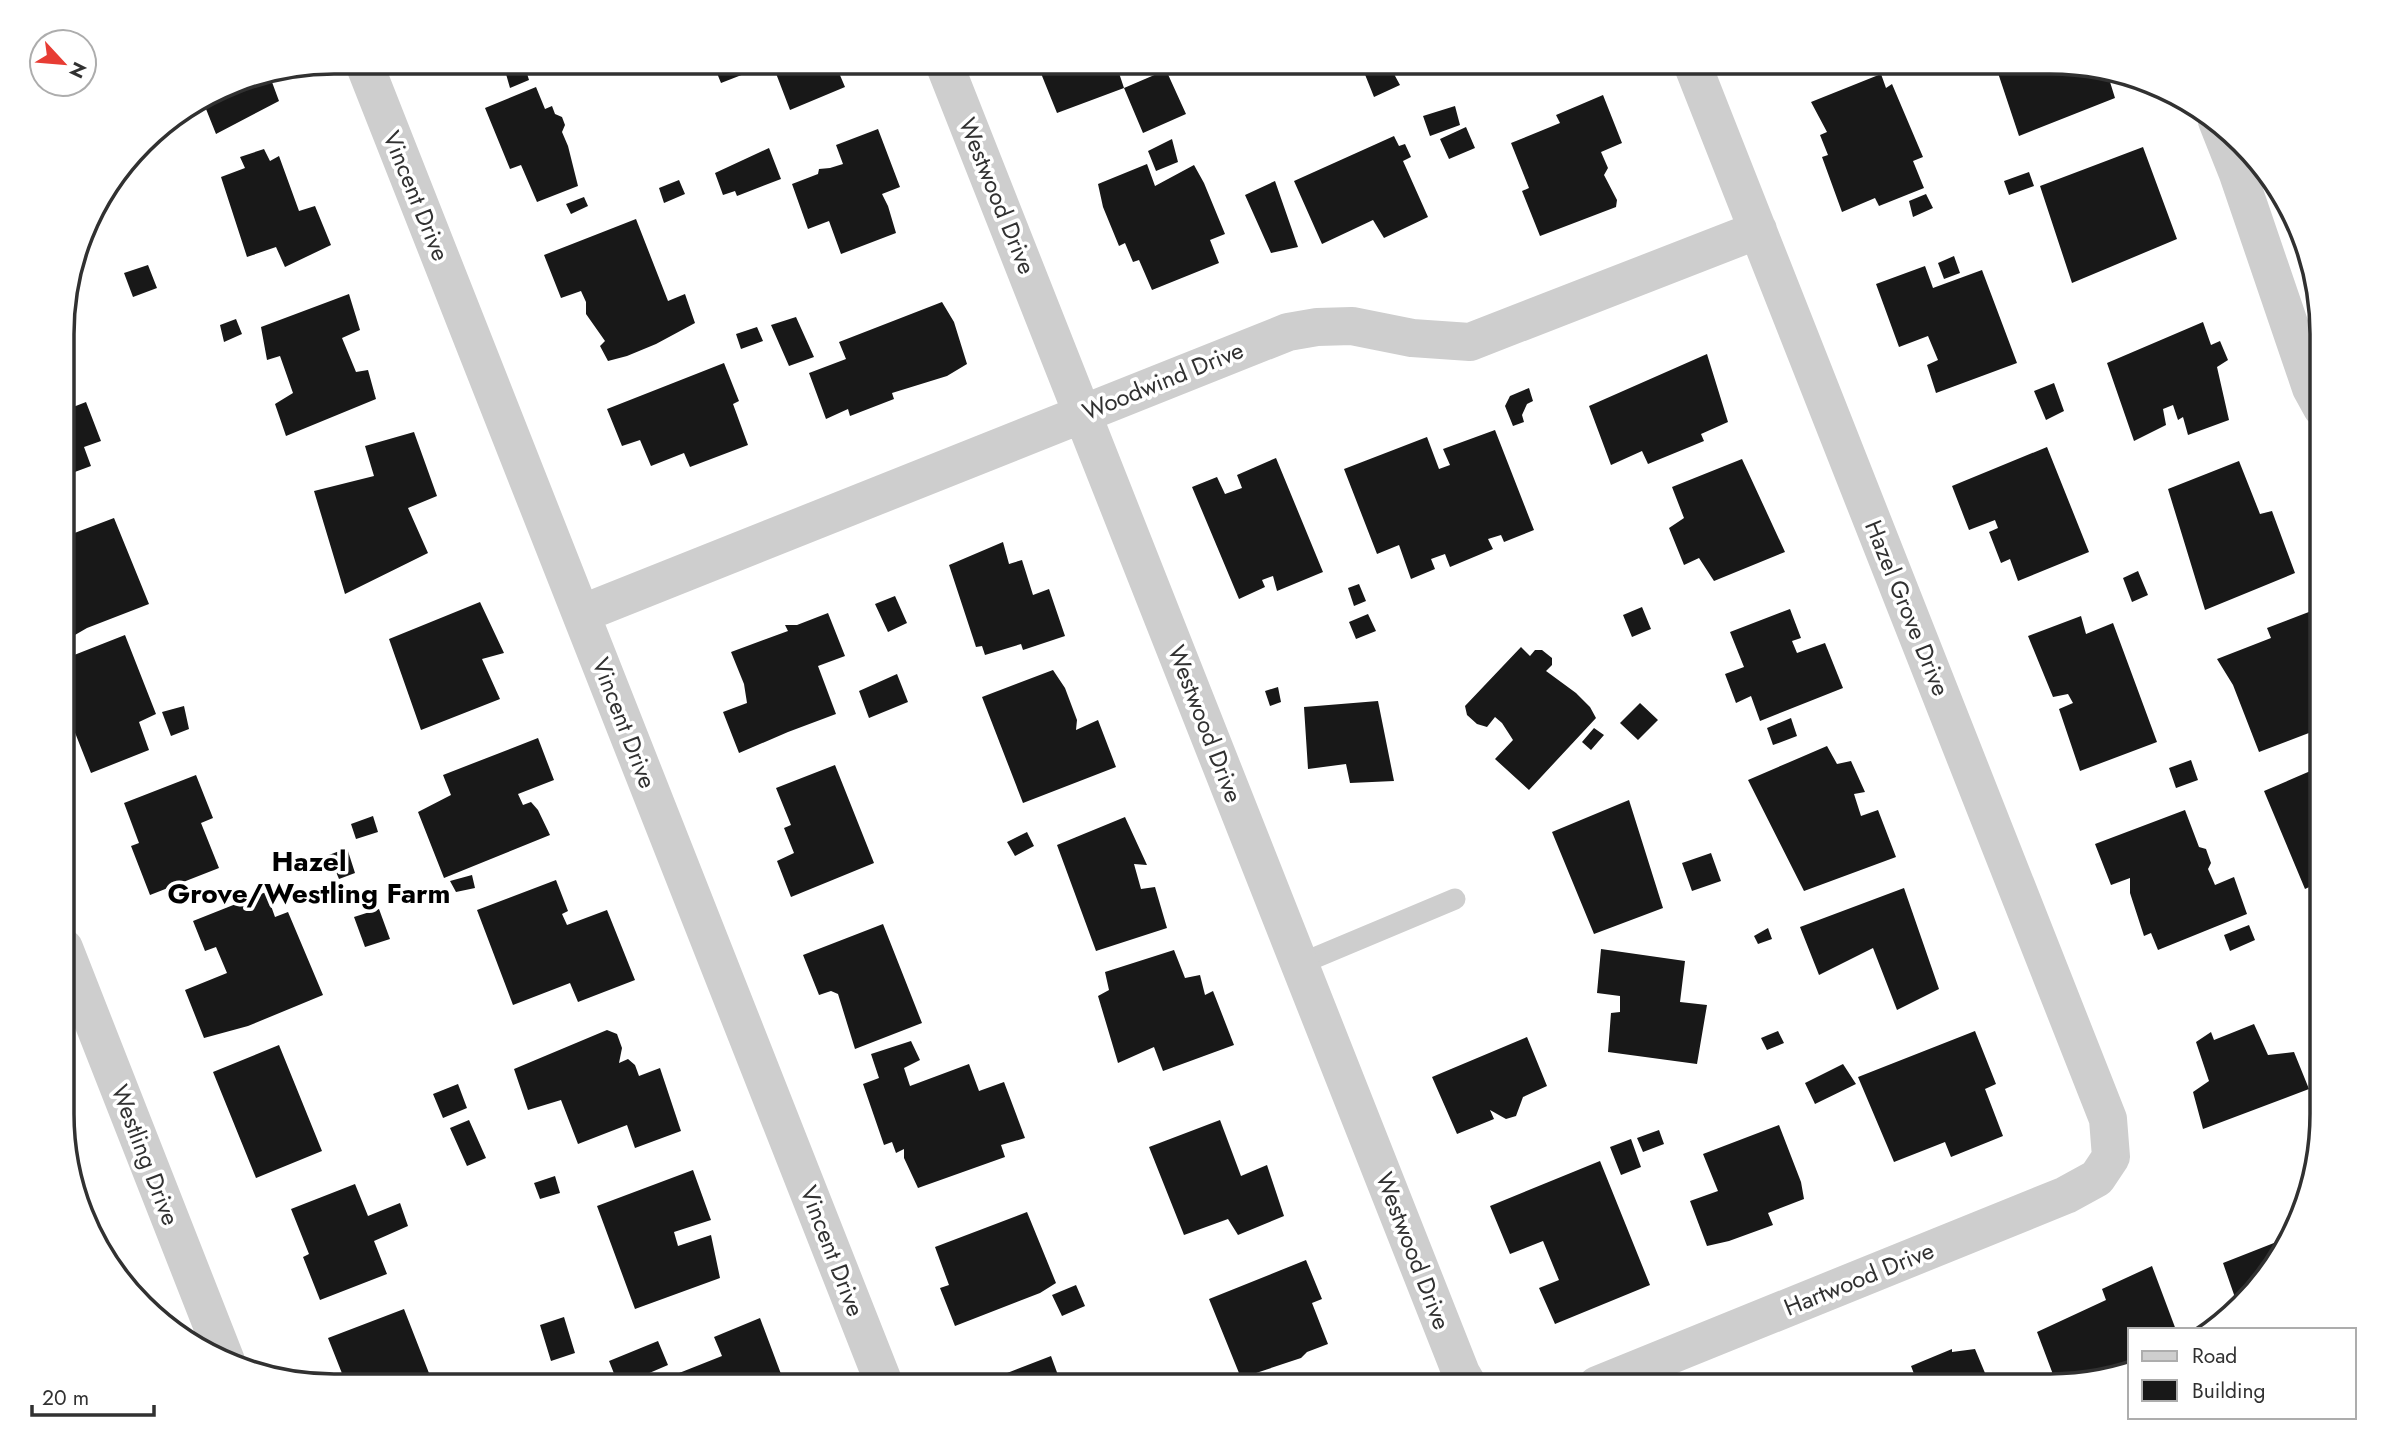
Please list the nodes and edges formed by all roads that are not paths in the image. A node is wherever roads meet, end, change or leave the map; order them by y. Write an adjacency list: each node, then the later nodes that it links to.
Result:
1 (368, 74): 8 (street, Vincent Drive)
2 (948, 74): 7 (street, Westwood Drive)
3 (1696, 74): 5 (street, Hazel Grove Drive)
4 (2249, 169): 6 (street)
5 (1758, 230): 7 (street, Woodwind Drive); 12 (street, Hazel Grove Drive)
6 (2310, 384)
7 (1083, 413): 8 (street, Woodwind Drive); 10 (street, Westwood Drive)
8 (581, 614): 14 (street, Vincent Drive)
9 (1455, 899): 10 (lane)
10 (1300, 964): 15 (street, Westwood Drive)
11 (74, 973): 13 (street, Westling Drive)
12 (2111, 1157): 16 (street, Hartwood Drive)
13 (221, 1348)
14 (880, 1374)
15 (1462, 1374)
16 (1624, 1374)

